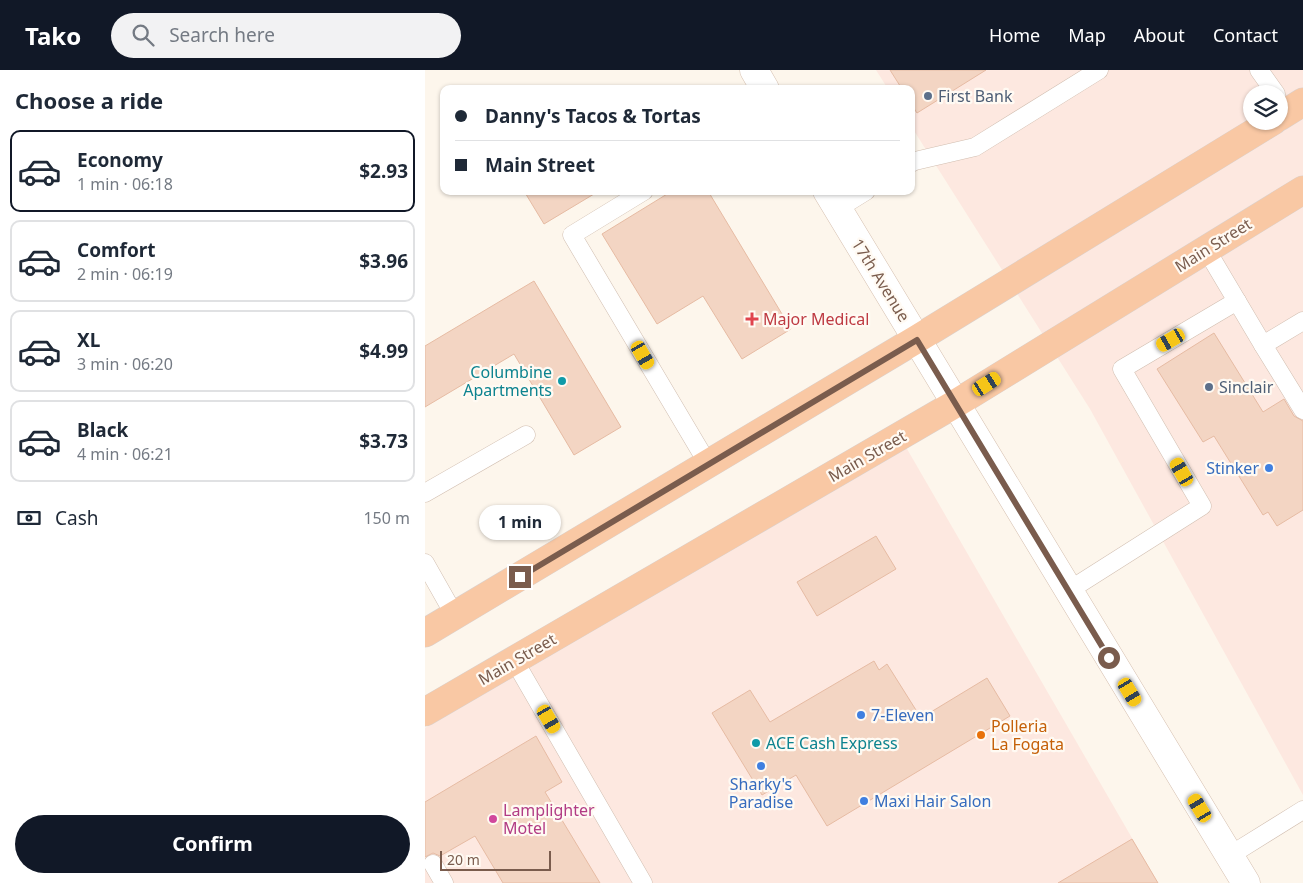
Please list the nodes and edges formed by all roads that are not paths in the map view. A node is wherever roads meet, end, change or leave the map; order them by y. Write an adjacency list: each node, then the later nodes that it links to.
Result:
1 (754, 70): 4 (main road)
2 (1099, 70): 7 (lane)
3 (1259, 70): 5 (lane)
4 (763, 85)
5 (1269, 85)
6 (1247, 130): 15 (highway)
7 (915, 161)
8 (1303, 190): 12 (highway, Main Street)
9 (637, 195): 20 (lane)
10 (851, 195): 11 (lane)
11 (832, 200): 15 (main road, 17th Avenue)
12 (1206, 249): 13 (lane); 17 (highway, Main Street)
13 (1237, 301): 16 (lane); 23 (lane)
14 (1303, 321): 16 (lane)
15 (917, 340): 17 (main road, 17th Avenue); 20 (highway)
16 (1263, 345): 18 (lane)
17 (955, 404): 23 (main road, 17th Avenue); 26 (highway, Main Street)
18 (1303, 410)
19 (525, 435): 21 (lane)
20 (708, 464): 24 (highway)
21 (425, 493)
22 (425, 563): 24 (lane)
23 (1068, 591): 29 (main road, 17th Avenue)
24 (455, 616): 25 (highway)
25 (425, 634)
26 (514, 660): 27 (highway, Main Street); 32 (lane)
27 (425, 712)
28 (1303, 810): 29 (lane)
29 (1229, 856): 33 (main road, 17th Avenue)
30 (433, 864): 31 (lane)
31 (444, 883)
32 (643, 883)
33 (1246, 883)

